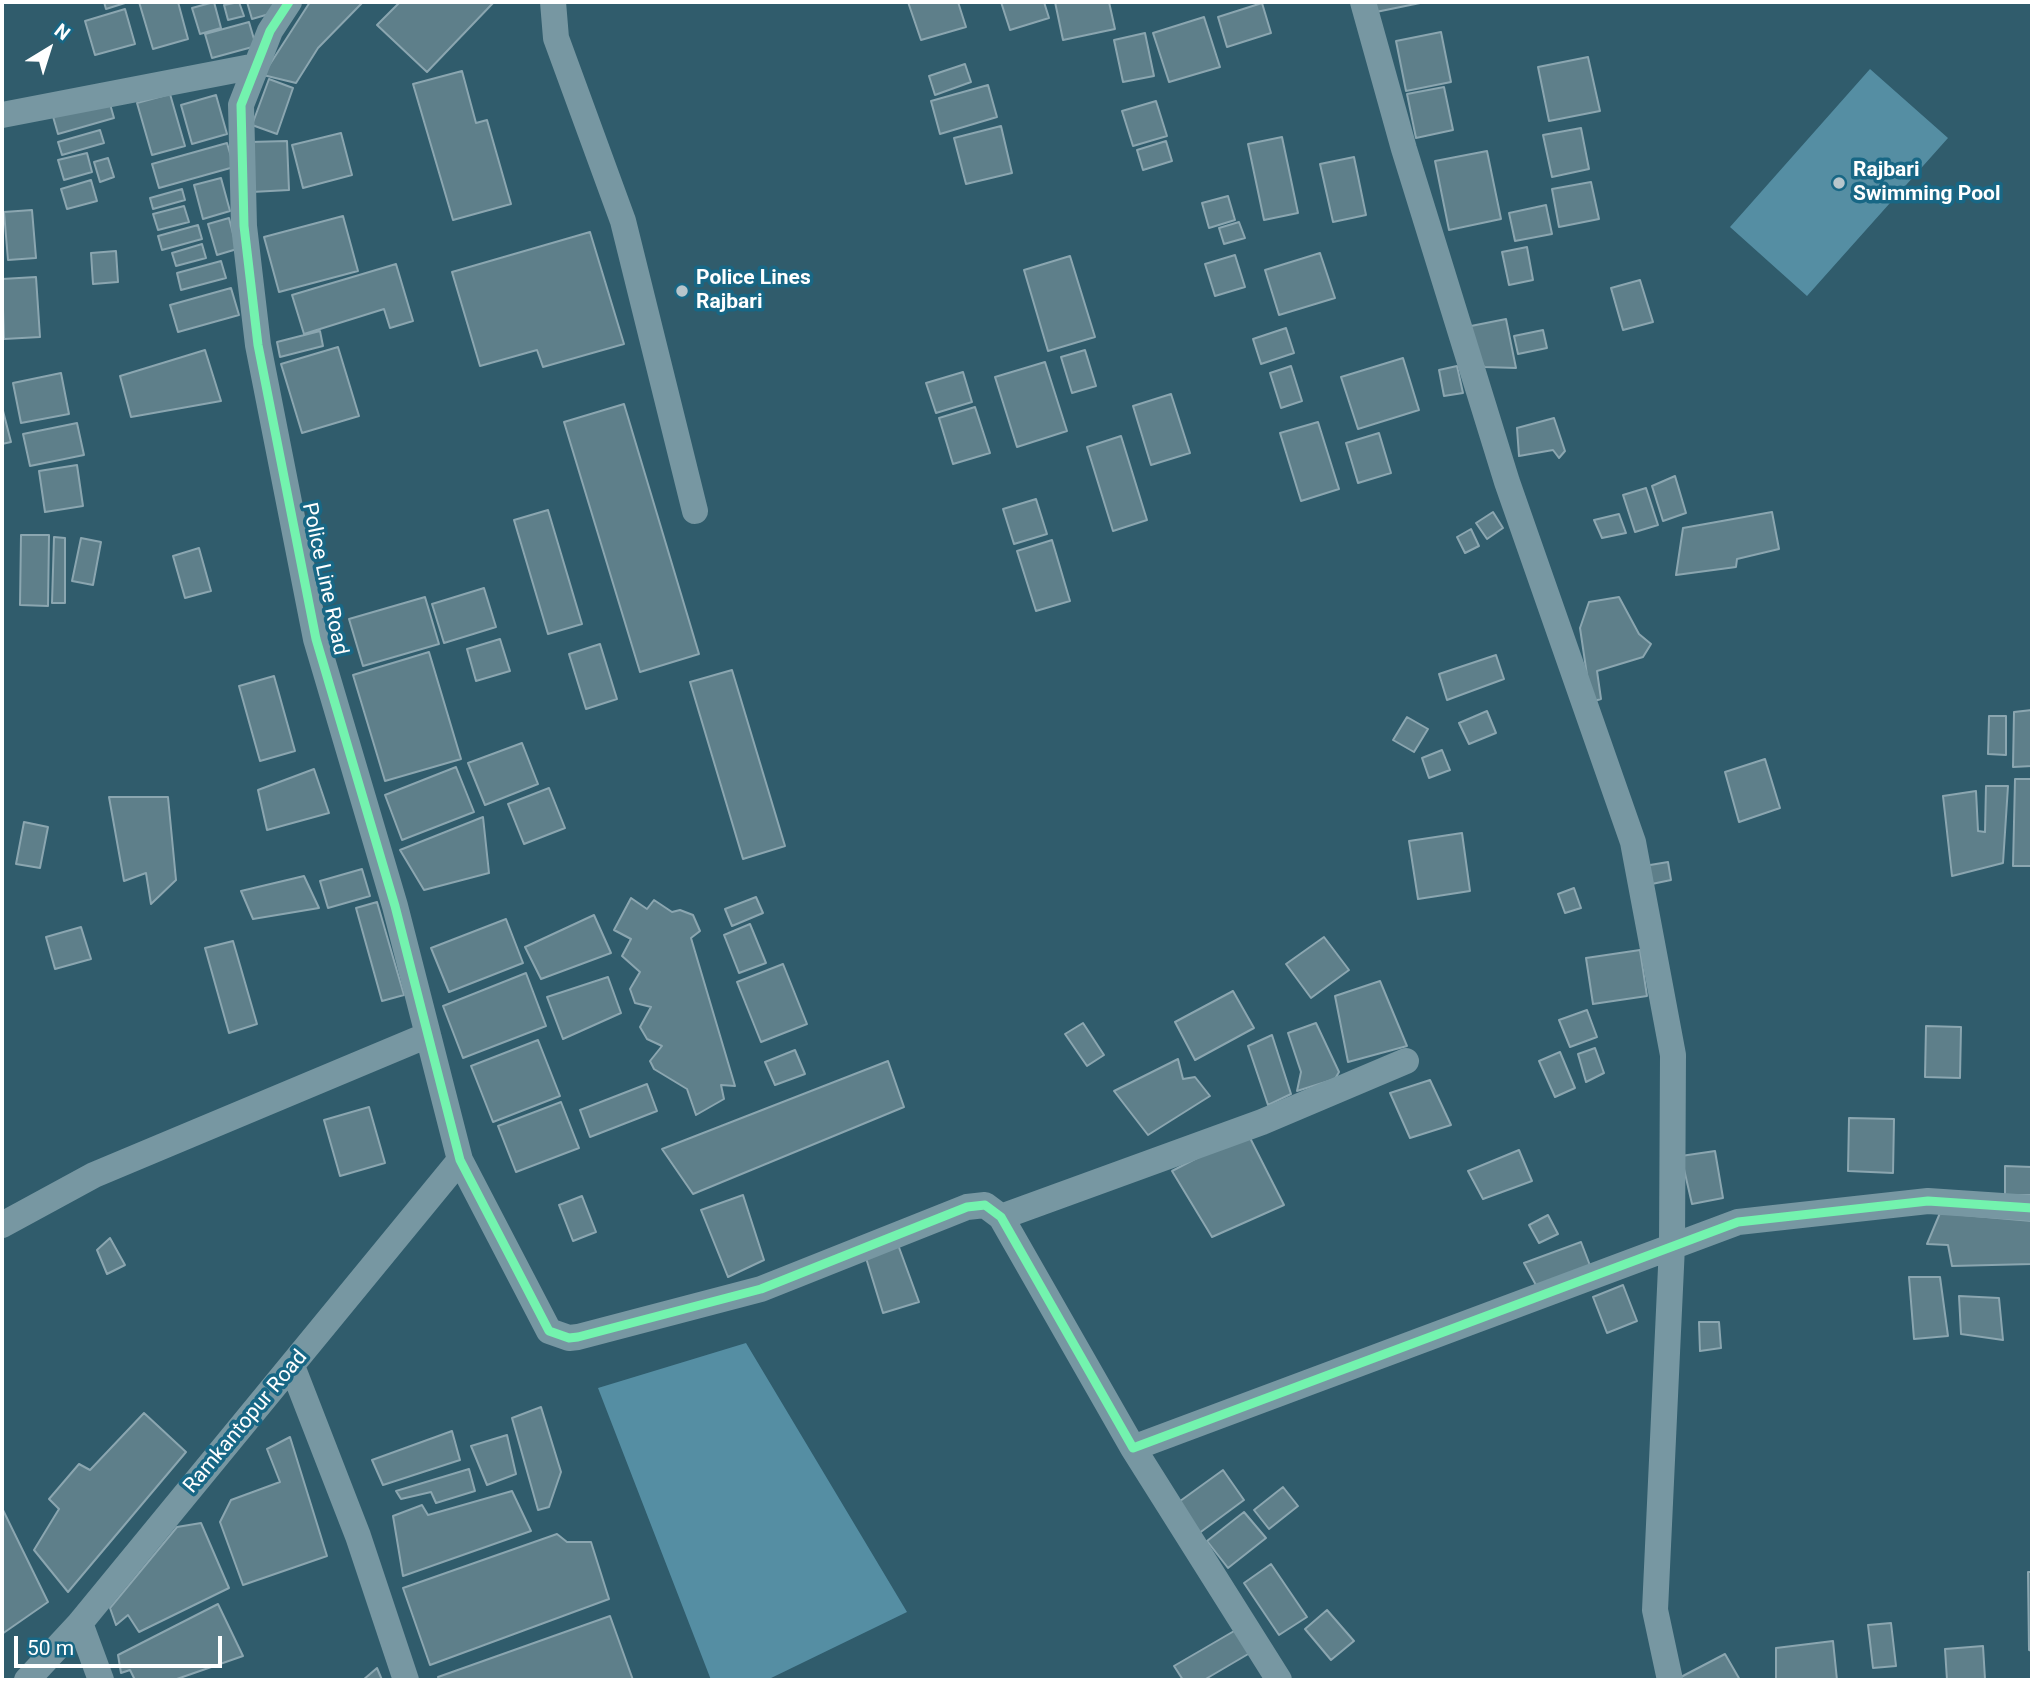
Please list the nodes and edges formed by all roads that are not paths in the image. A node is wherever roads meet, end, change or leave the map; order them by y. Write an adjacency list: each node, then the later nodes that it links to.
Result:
1 (289, 2): 4 (street, Police Line Road)
2 (554, 2): 6 (street)
3 (1363, 2): 13 (street)
4 (256, 66): 5 (street); 7 (street, Police Line Road)
5 (2, 115)
6 (695, 511)
7 (428, 1035): 9 (street, Police Line Road); 12 (street)
8 (1406, 1061): 11 (street)
9 (460, 1160): 11 (street, Police Line Road); 14 (street, Ramkantopur Road)
10 (2032, 1208): 13 (street)
11 (1001, 1217): 15 (street)
12 (2, 1225)
13 (1672, 1246): 15 (street); 21 (street)
14 (292, 1366): 16 (street, Ramkantopur Road); 19 (street)
15 (1133, 1448): 20 (street)
16 (79, 1623): 17 (street, Ramkantopur Road); 18 (street)
17 (27, 1680)
18 (101, 1680)
19 (407, 1680)
20 (1279, 1680)
21 (1670, 1680)

